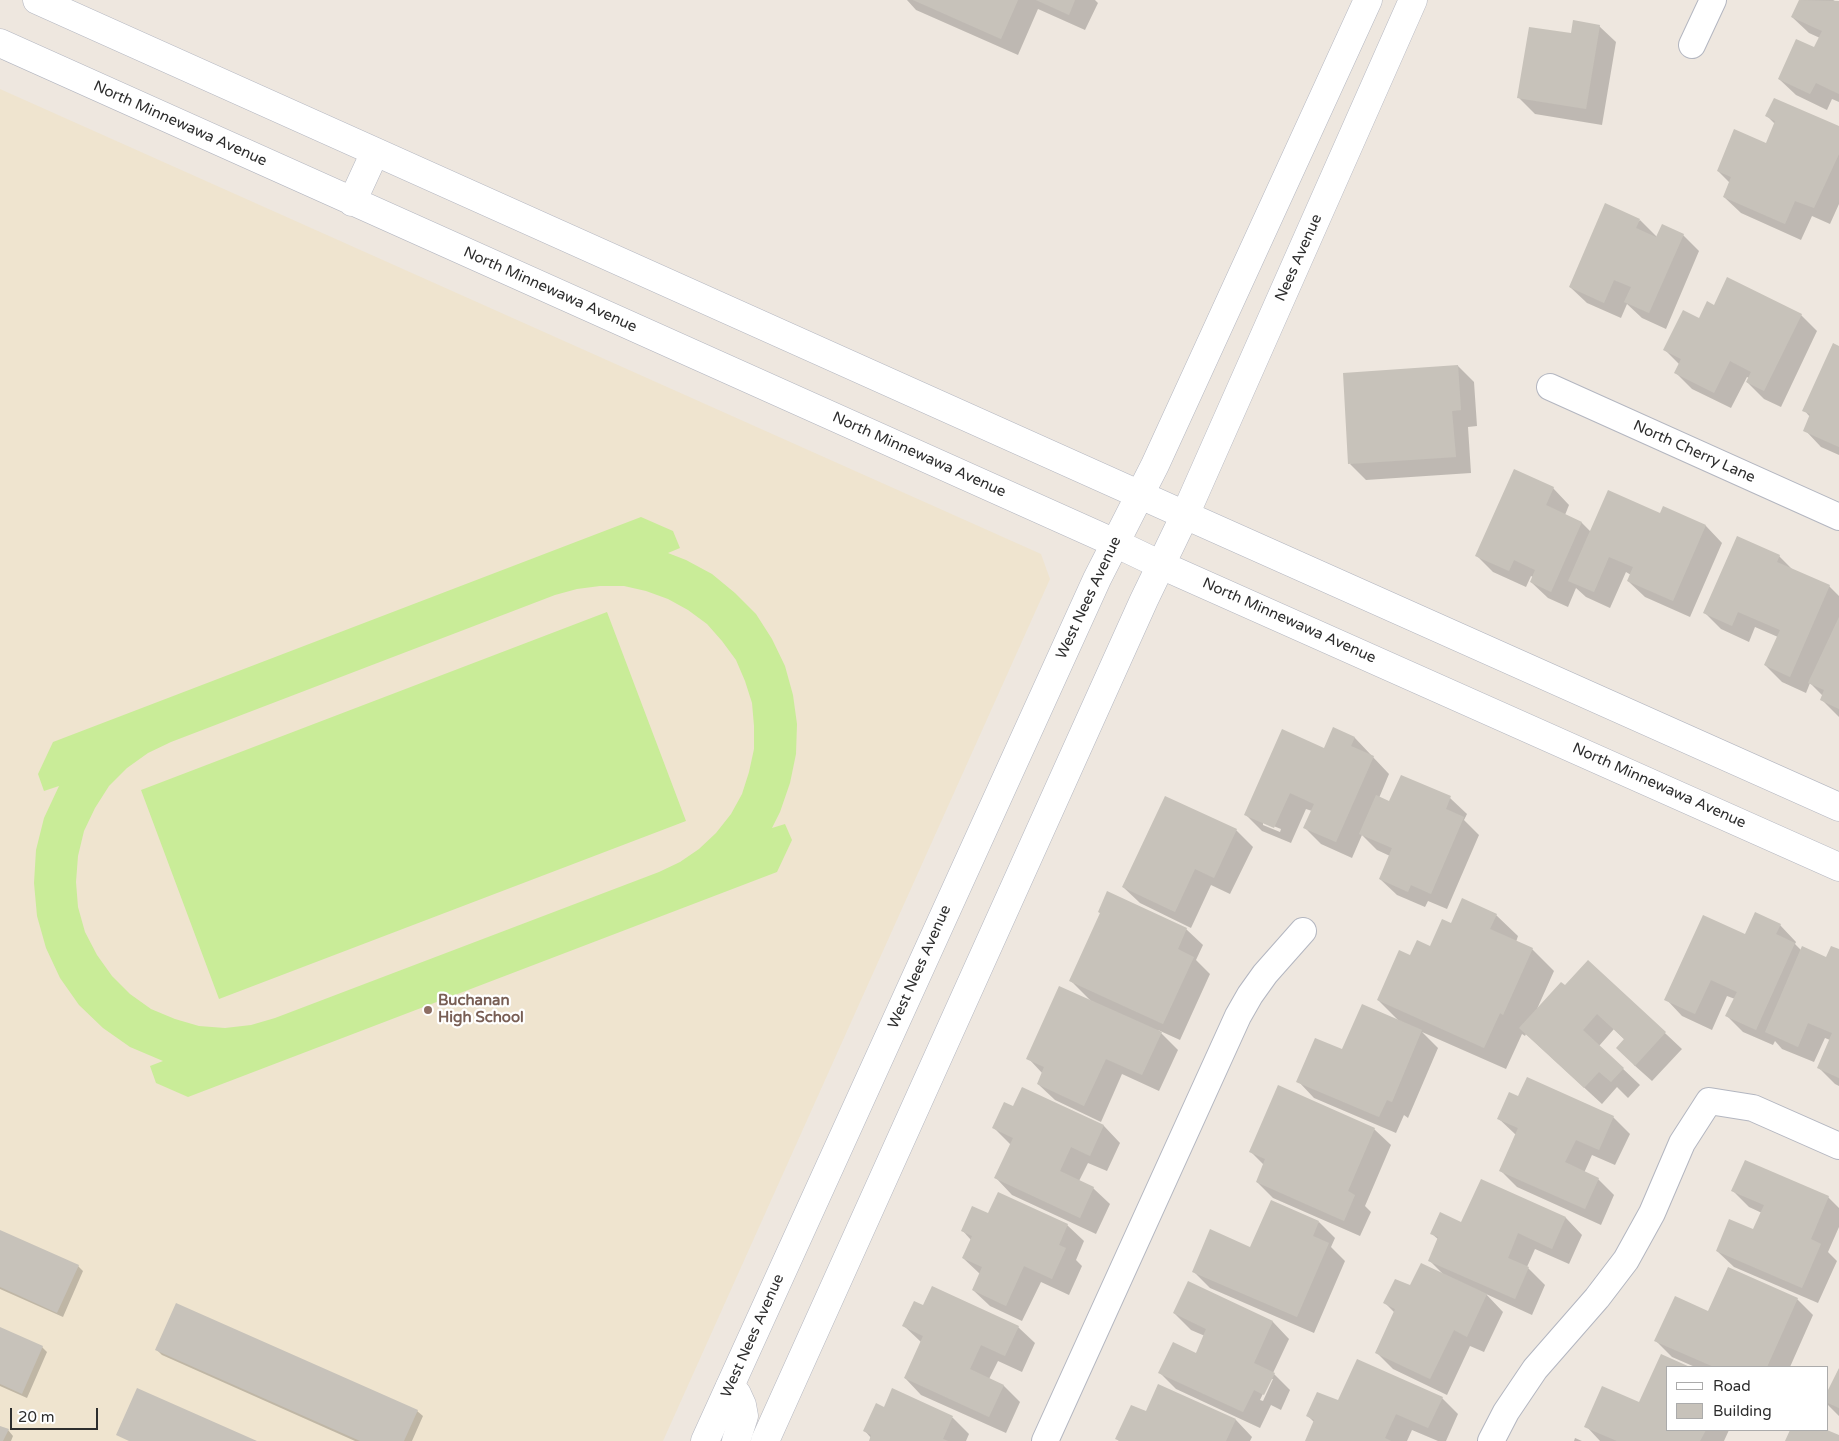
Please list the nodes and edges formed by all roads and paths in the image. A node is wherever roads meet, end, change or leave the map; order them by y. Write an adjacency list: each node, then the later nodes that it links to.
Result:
1 (37, 0): 7 (main road)
2 (1368, 0): 10 (main road)
3 (1413, 0): 11 (main road, Nees Avenue)
4 (1713, 0): 6 (street)
5 (0, 43): 8 (main road, North Minnewawa Avenue)
6 (1692, 45)
7 (375, 152): 8 (main road); 10 (main road)
8 (352, 202): 13 (main road, North Minnewawa Avenue)
9 (1550, 387): 12 (street, North Cherry Lane)
10 (1140, 495): 11 (main road); 13 (main road, West Nees Avenue)
11 (1184, 515): 14 (main road); 15 (main road)
12 (1839, 517)
13 (1115, 543): 14 (main road, North Minnewawa Avenue); 19 (main road, West Nees Avenue)
14 (1161, 565): 16 (main road, North Minnewawa Avenue); 22 (main road)
15 (1839, 807)
16 (1839, 866)
17 (1303, 931): 23 (street)
18 (1839, 1146): 24 (street)
19 (730, 1387): 20 (main road, West Nees Avenue); 21 (main road)
20 (705, 1441)
21 (736, 1441)
22 (765, 1441)
23 (1046, 1441)
24 (1491, 1441)

